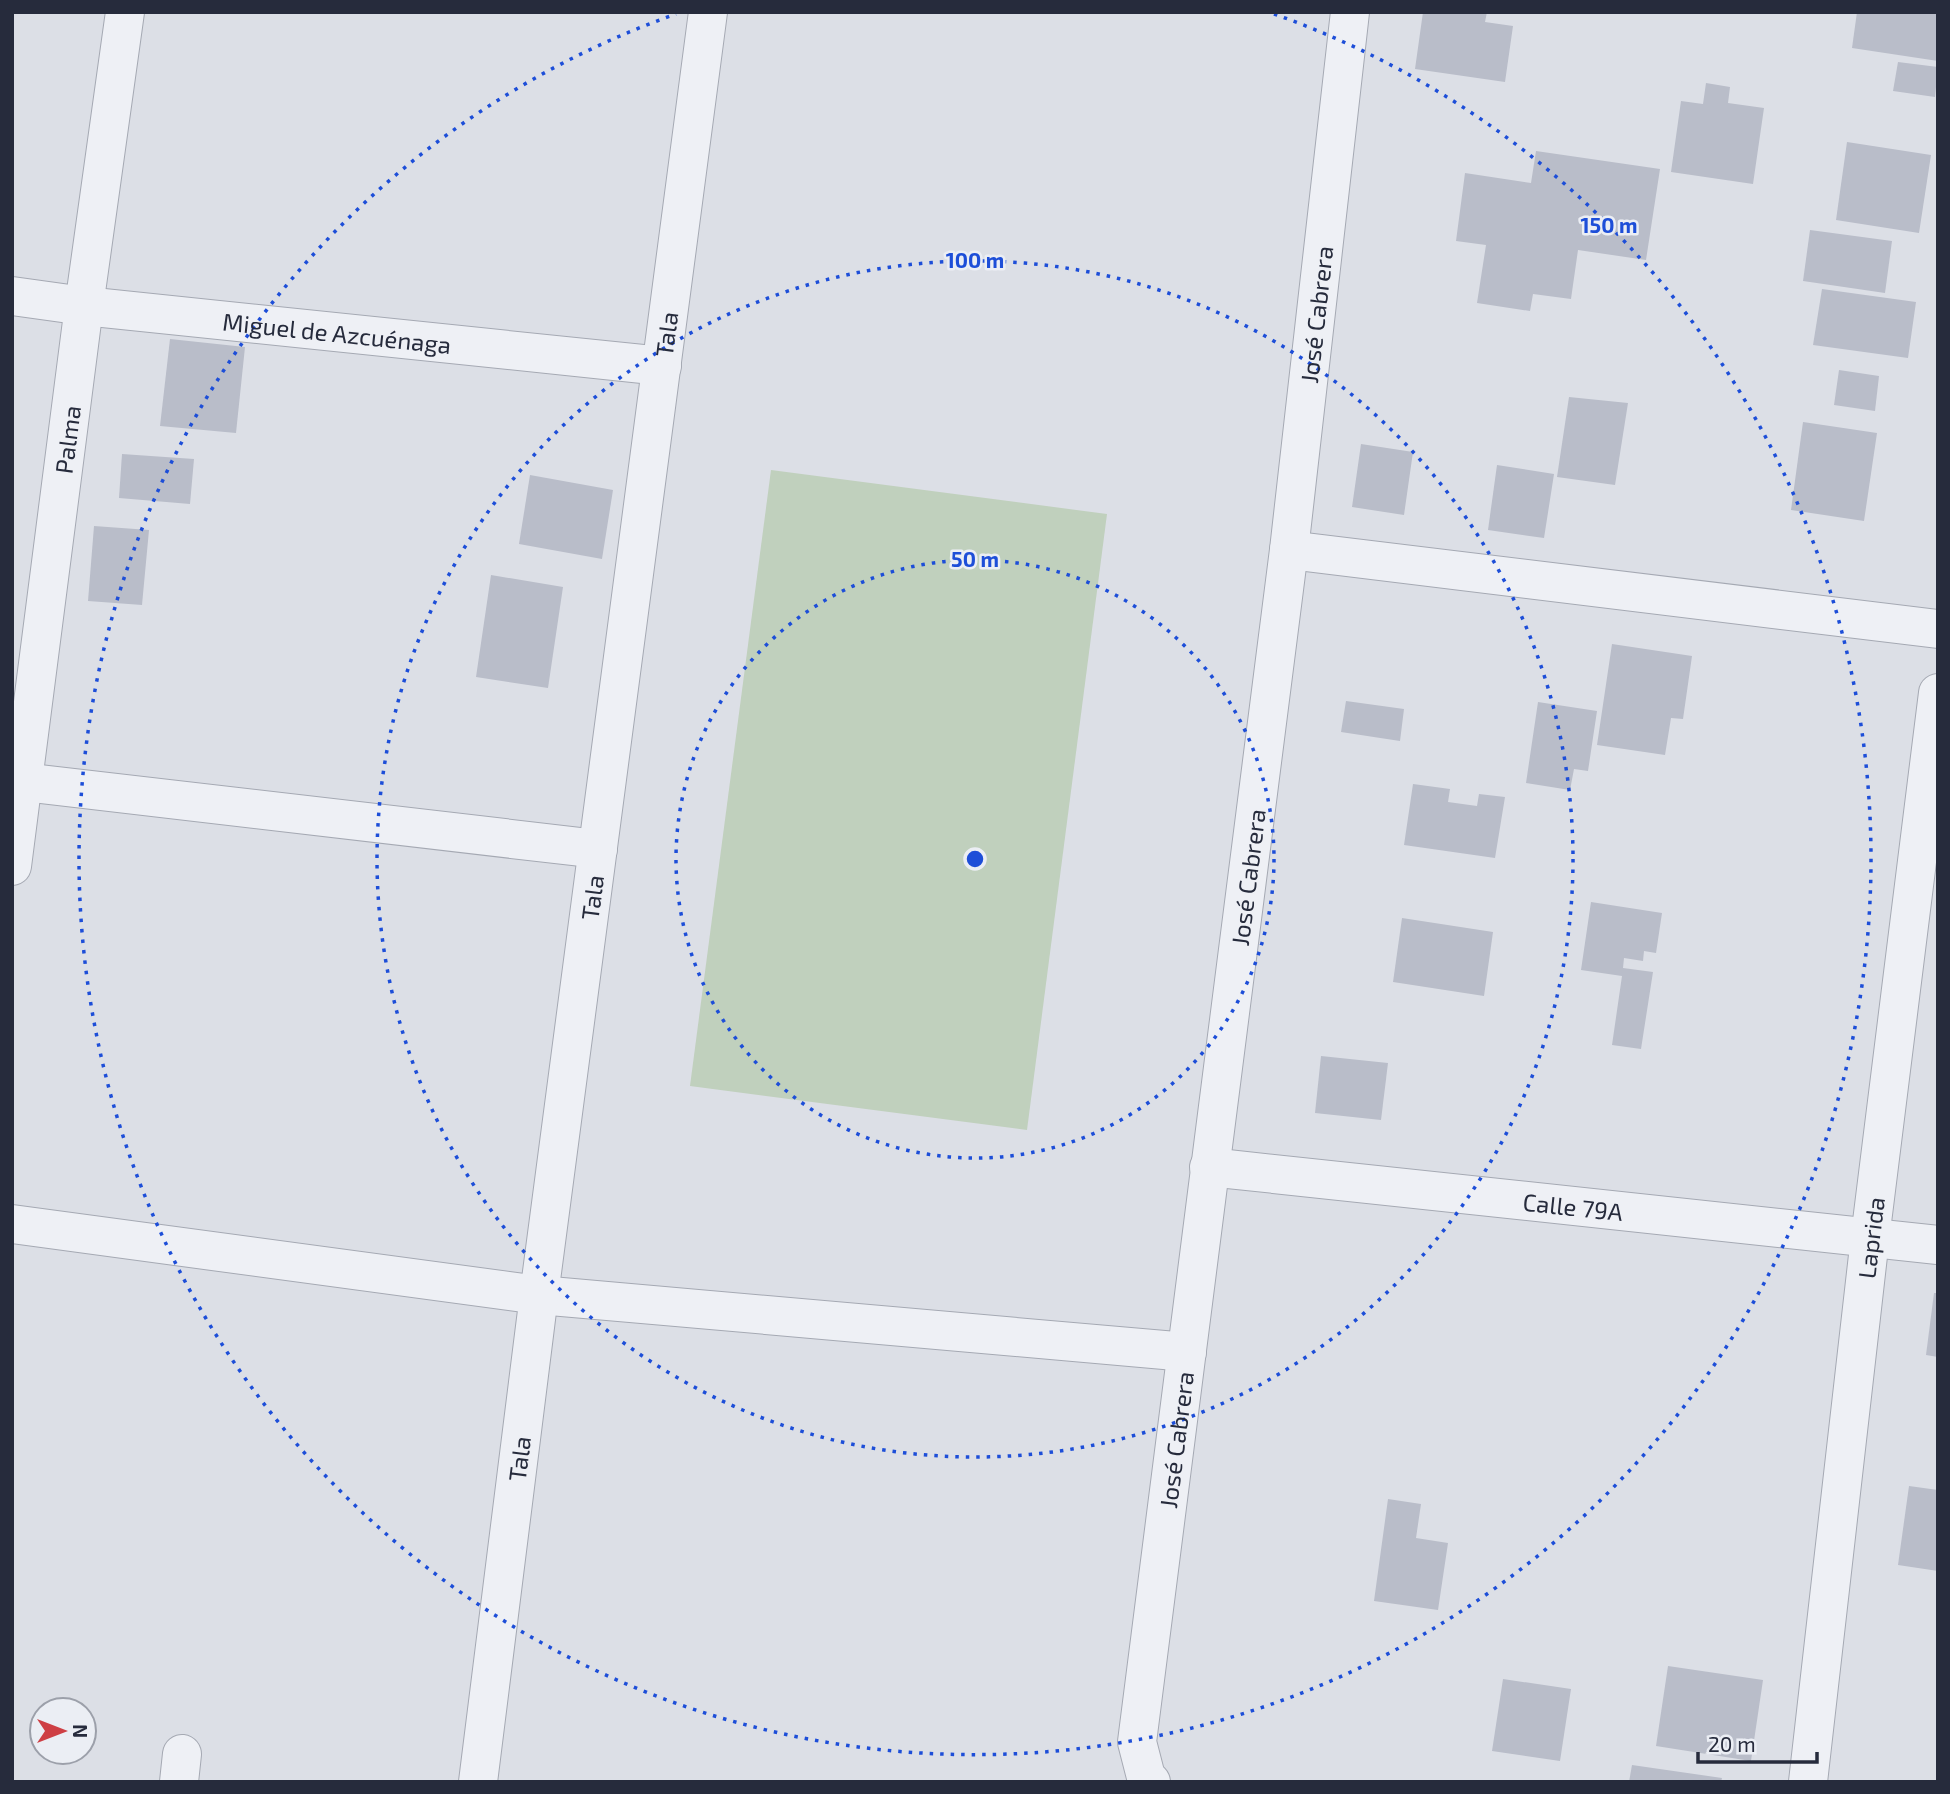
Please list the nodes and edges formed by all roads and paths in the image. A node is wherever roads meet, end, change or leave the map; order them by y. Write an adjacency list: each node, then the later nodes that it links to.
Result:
1 (125, 12): 5 (street, Palma)
2 (708, 12): 6 (street, Tala)
3 (1350, 12): 7 (street, José Cabrera)
4 (12, 296): 5 (street, Miguel de Azcuénaga)
5 (84, 306): 6 (street, Miguel de Azcuénaga); 10 (street, Palma)
6 (662, 366): 11 (street, Tala)
7 (1289, 550): 8 (street); 13 (street, José Cabrera)
8 (1938, 629)
9 (1938, 693): 15 (street, Laprida)
10 (23, 782): 11 (street); 12 (street, Palma)
11 (598, 849): 17 (street, Tala)
12 (12, 866)
13 (1209, 1167): 15 (street, Calle 79A); 18 (street, José Cabrera)
14 (12, 1224): 17 (street)
15 (1870, 1238): 16 (street, Calle 79A); 21 (street, Laprida)
16 (1938, 1245)
17 (539, 1295): 18 (street); 19 (street, Tala)
18 (1188, 1352): 20 (street, José Cabrera)
19 (478, 1782)
20 (1151, 1782)
21 (1808, 1782)

